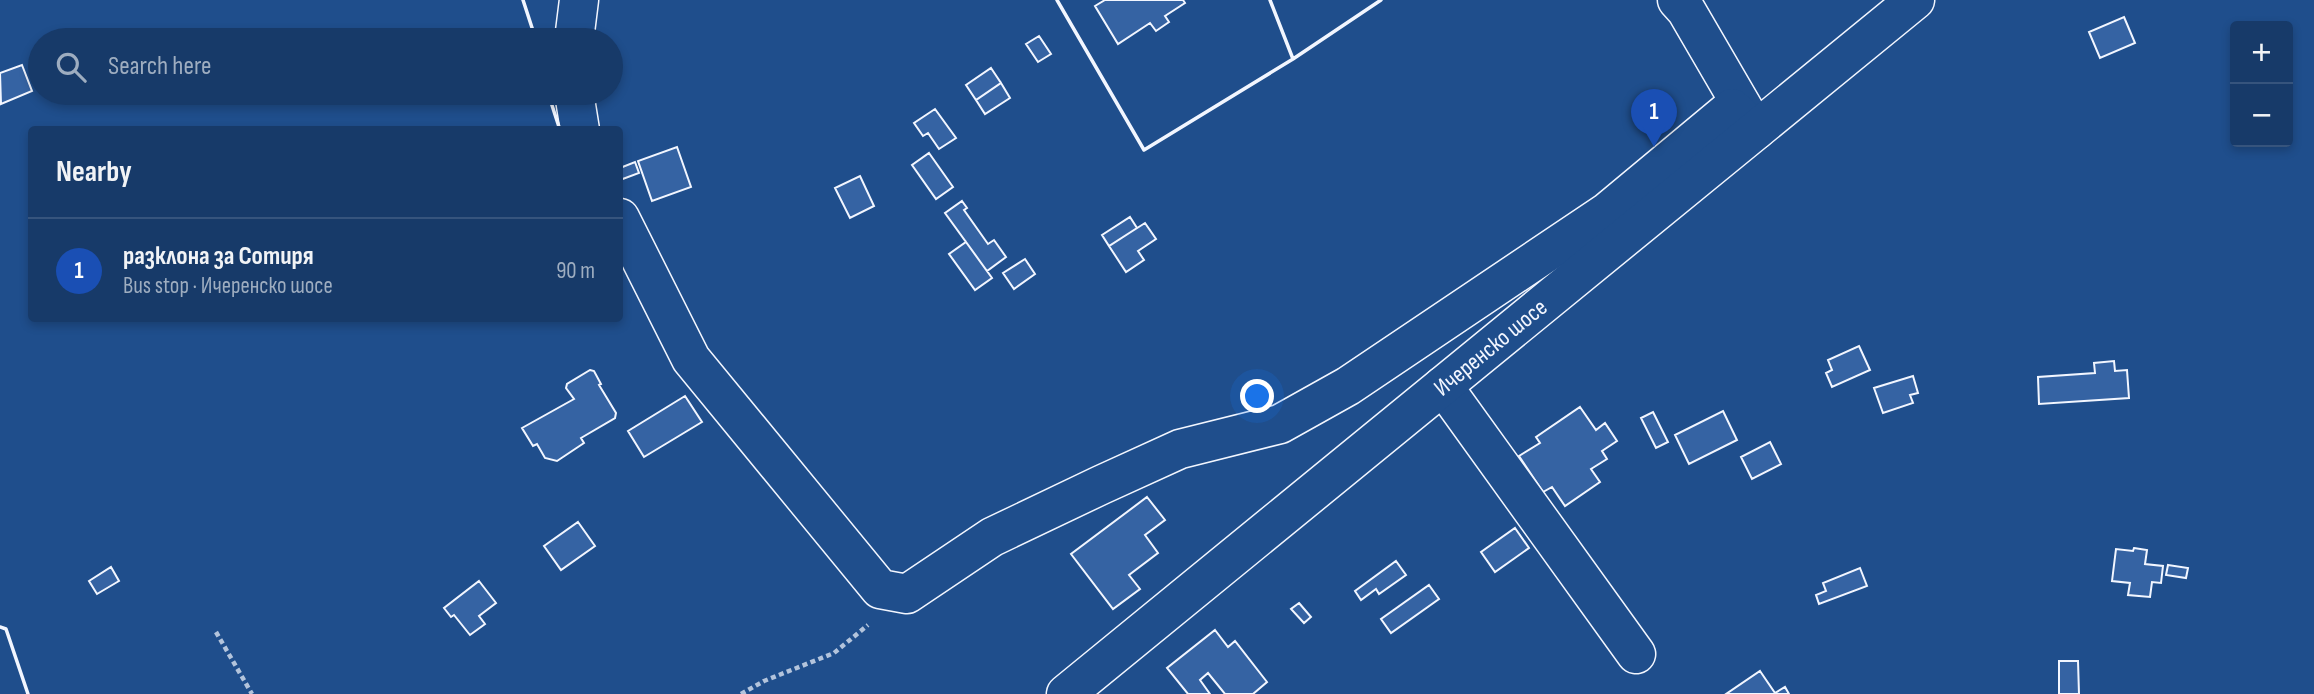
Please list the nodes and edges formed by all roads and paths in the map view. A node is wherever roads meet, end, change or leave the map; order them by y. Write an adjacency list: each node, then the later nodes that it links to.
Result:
1 (579, 0): 4 (street)
2 (1677, 0): 7 (street)
3 (1915, 0): 7 (street, Ичеренско шосе)
4 (576, 28)
5 (576, 105): 6 (street)
6 (579, 126)
7 (1756, 130): 9 (street, Ичеренско шосе); 10 (street)
8 (623, 224): 10 (street)
9 (1443, 386): 12 (street); 15 (street, Ичеренско шосе)
10 (906, 594): 14 (path)
11 (216, 632): 13 (path)
12 (1636, 654)
13 (252, 694)
14 (741, 694)
15 (1066, 694)

